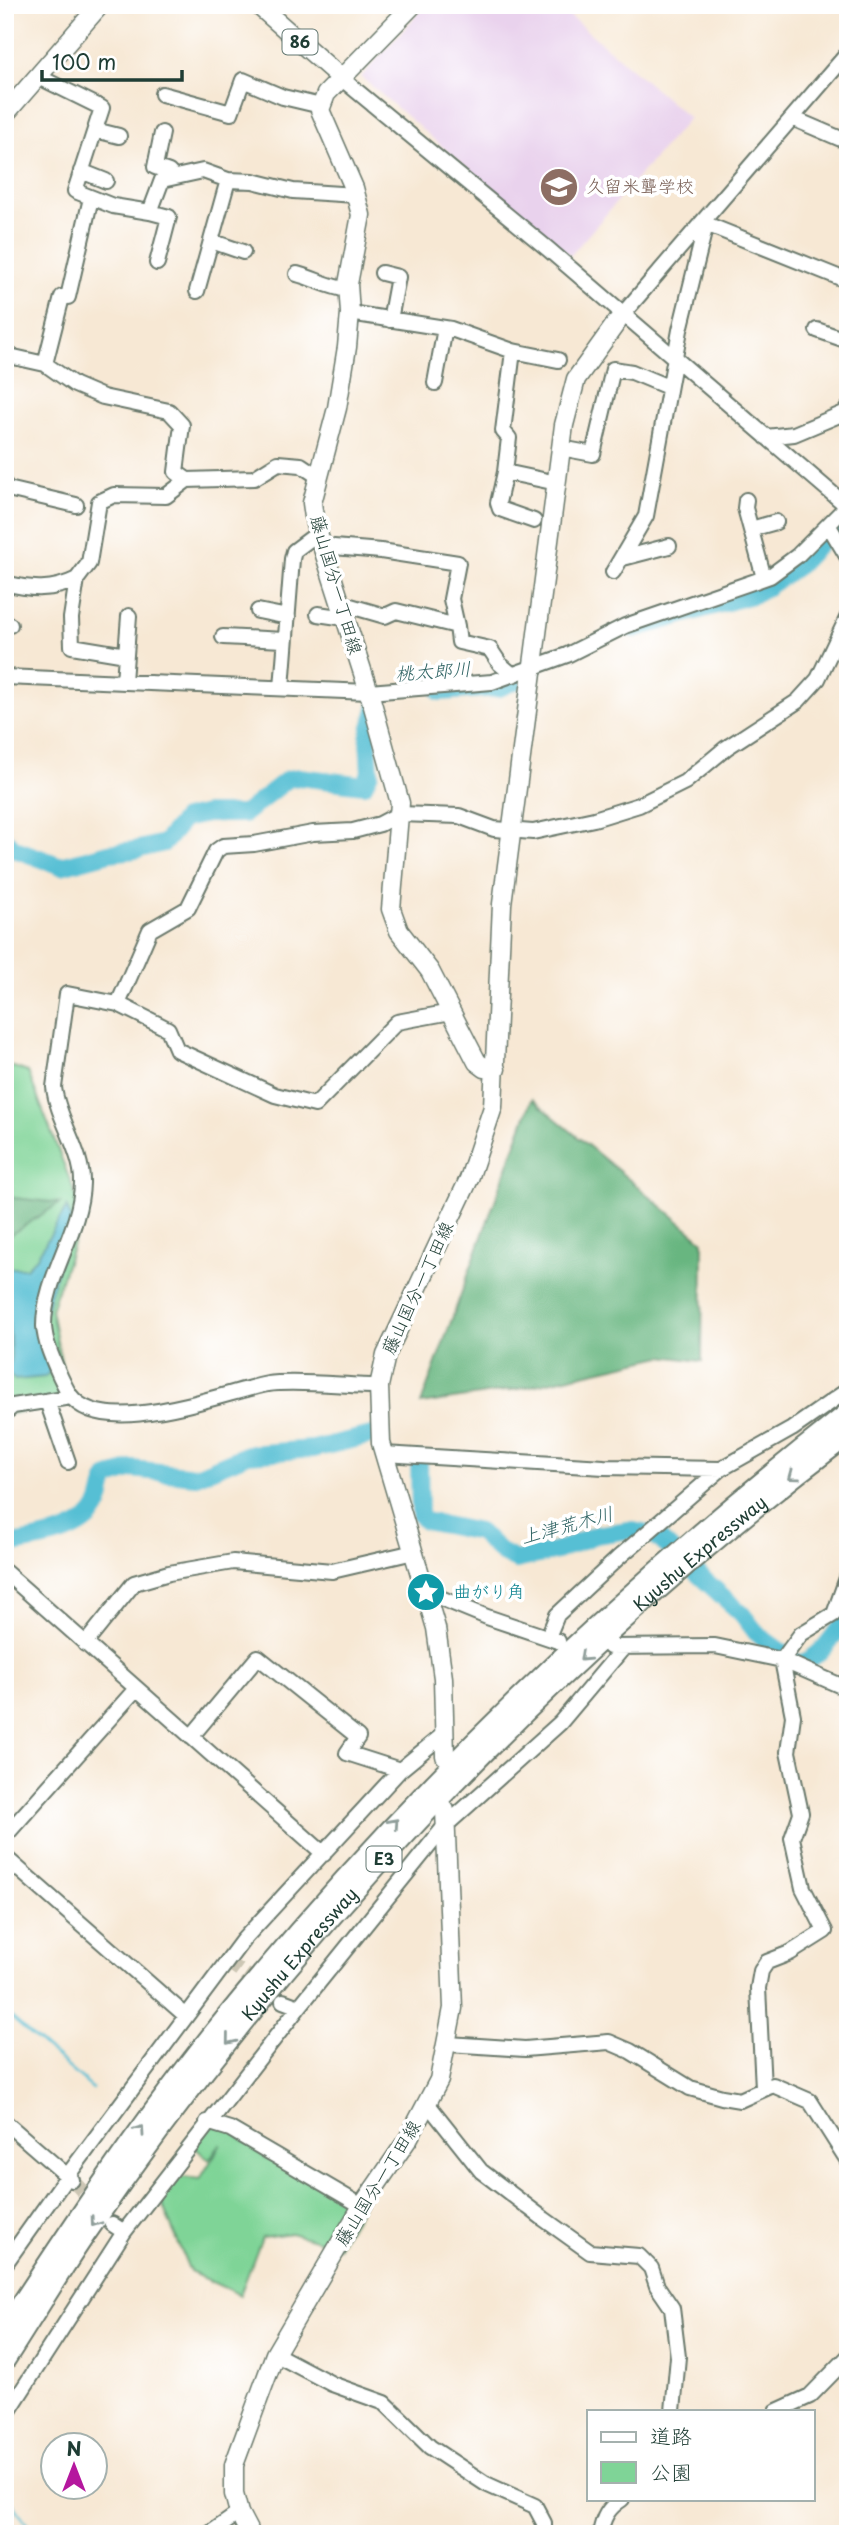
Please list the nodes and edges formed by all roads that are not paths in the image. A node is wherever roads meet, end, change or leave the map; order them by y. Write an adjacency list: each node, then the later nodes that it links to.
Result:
1 (100, 5): 5 (main road)
2 (258, 5): 6 (main road, 86)
3 (413, 5): 6 (main road)
4 (848, 53): 10 (street)
5 (39, 77): 9 (main road); 11 (street)
6 (341, 78): 8 (main road); 32 (street)
7 (162, 94): 8 (street)
8 (321, 106): 19 (main road, 藤山国分一丁田線)
9 (5, 114)
10 (792, 118): 14 (street); 22 (street)
11 (95, 130): 13 (street); 15 (street)
12 (162, 134): 16 (street)
13 (118, 136)
14 (848, 142)
15 (81, 171): 18 (street); 20 (street)
16 (173, 177): 17 (street); 21 (street)
17 (228, 180): 19 (street); 23 (street)
18 (106, 181)
19 (356, 195): 29 (main road, 藤山国分一丁田線)
20 (91, 198): 21 (street); 41 (street)
21 (150, 212): 25 (street)
22 (705, 222): 28 (street); 32 (street); 40 (street)
23 (211, 241): 24 (street); 30 (street)
24 (243, 252)
25 (157, 263)
26 (382, 273): 33 (street)
27 (297, 274): 29 (street)
28 (848, 281)
29 (348, 290): 31 (main road, 藤山国分一丁田線)
30 (197, 291)
31 (350, 313): 33 (street); 48 (main road, 藤山国分一丁田線)
32 (622, 315): 40 (street); 46 (main road, 藤山国分一丁田線)
33 (390, 320): 34 (street)
34 (449, 329): 37 (street); 42 (street)
35 (817, 330): 36 (street)
36 (848, 341)
37 (513, 351): 39 (street); 47 (street)
38 (5, 355): 41 (street)
39 (558, 359)
40 (674, 359): 43 (street); 45 (street)
41 (45, 364): 49 (street)
42 (439, 383)
43 (668, 387): 46 (street); 61 (street)
44 (848, 408): 45 (street)
45 (766, 437): 54 (street)
46 (561, 448): 50 (main road, 藤山国分一丁田線)
47 (505, 472): 50 (street); 55 (street)
48 (319, 477): 49 (street); 59 (main road, 藤山国分一丁田線)
49 (187, 480): 65 (street)
50 (557, 483): 77 (main road, 藤山国分一丁田線)
51 (5, 485): 53 (street)
52 (747, 499): 58 (street)
53 (76, 505)
54 (847, 506): 57 (street)
55 (534, 521)
56 (776, 522): 58 (street)
57 (829, 526): 62 (street); 64 (street)
58 (751, 528): 64 (street)
59 (320, 540): 67 (main road, 藤山国分一丁田線); 72 (street); 73 (street)
60 (669, 546): 61 (street)
61 (623, 558): 63 (street)
62 (848, 558)
63 (613, 572)
64 (764, 578): 77 (street)
65 (77, 579): 66 (street); 76 (street)
66 (5, 583)
67 (342, 610): 69 (street); 73 (street); 82 (main road, 藤山国分一丁田線)
68 (258, 611): 72 (street)
69 (318, 614)
70 (848, 616): 84 (street)
71 (129, 617): 76 (street)
72 (288, 617): 75 (street)
73 (457, 626): 78 (street)
74 (223, 637): 75 (street)
75 (285, 640): 81 (street)
76 (126, 655): 80 (street)
77 (534, 667): 78 (street); 84 (main road, 藤山国分一丁田線)
78 (513, 675): 82 (street)
79 (5, 677): 80 (street)
80 (124, 681): 81 (street)
81 (282, 688): 82 (street)
82 (369, 692): 83 (main road, 藤山国分一丁田線)
83 (399, 814): 84 (street); 85 (street); 86 (main road, 藤山国分一丁田線)
84 (511, 831): 87 (main road, 藤山国分一丁田線)
85 (117, 1004): 86 (street); 90 (street)
86 (451, 1012): 87 (main road, 藤山国分一丁田線)
87 (496, 1069): 88 (main road, 藤山国分一丁田線)
88 (379, 1386): 90 (street); 95 (main road, 藤山国分一丁田線)
89 (848, 1390): 97 (street)
90 (71, 1397): 91 (street)
91 (47, 1401): 92 (street); 96 (street)
92 (5, 1413)
93 (848, 1413): 126 (highway, Kyushu Expressway / E3, one-way to 93)
94 (848, 1435): 129 (highway, Kyushu Expressway / E3, one-way to 129)
95 (384, 1454): 97 (street); 98 (main road, 藤山国分一丁田線)
96 (68, 1462)
97 (721, 1469): 101 (street)
98 (414, 1552): 101 (main road, 藤山国分一丁田線); 102 (street)
99 (5, 1572): 102 (street)
100 (848, 1575): 103 (street)
101 (426, 1592): 106 (main road, 藤山国分一丁田線)
102 (85, 1644): 105 (street)
103 (782, 1660): 104 (street); 110 (street); 118 (street)
104 (848, 1689)
105 (135, 1690): 107 (street); 111 (street)
106 (445, 1733): 108 (main road, 藤山国分一丁田線); 109 (street)
107 (191, 1737): 109 (street); 112 (street)
108 (445, 1756)
109 (400, 1770): 112 (street)
110 (445, 1818): 115 (street); 117 (main road, 藤山国分一丁田線)
111 (5, 1836)
112 (324, 1854): 116 (street)
113 (5, 1857): 116 (street)
114 (283, 2000): 115 (street)
115 (299, 2007): 121 (street)
116 (185, 2015): 123 (street)
117 (448, 2044): 118 (street); 119 (main road, 藤山国分一丁田線)
118 (763, 2088): 122 (street)
119 (427, 2103): 124 (main road, 藤山国分一丁田線); 130 (street)
120 (5, 2122): 123 (street)
121 (207, 2122): 124 (street); 132 (street)
122 (848, 2161)
123 (70, 2178): 125 (street)
124 (362, 2206): 127 (main road, 藤山国分一丁田線)
125 (5, 2264)
126 (5, 2329)
127 (275, 2354): 134 (main road, 藤山国分一丁田線); 137 (street)
128 (848, 2357): 131 (street)
129 (5, 2360)
130 (673, 2410)
131 (779, 2410)
132 (5, 2417)
133 (620, 2500): 138 (street)
134 (239, 2513): 135 (street); 136 (main road, 藤山国分一丁田線)
135 (209, 2534)
136 (250, 2534)
137 (544, 2534)
138 (600, 2534)

